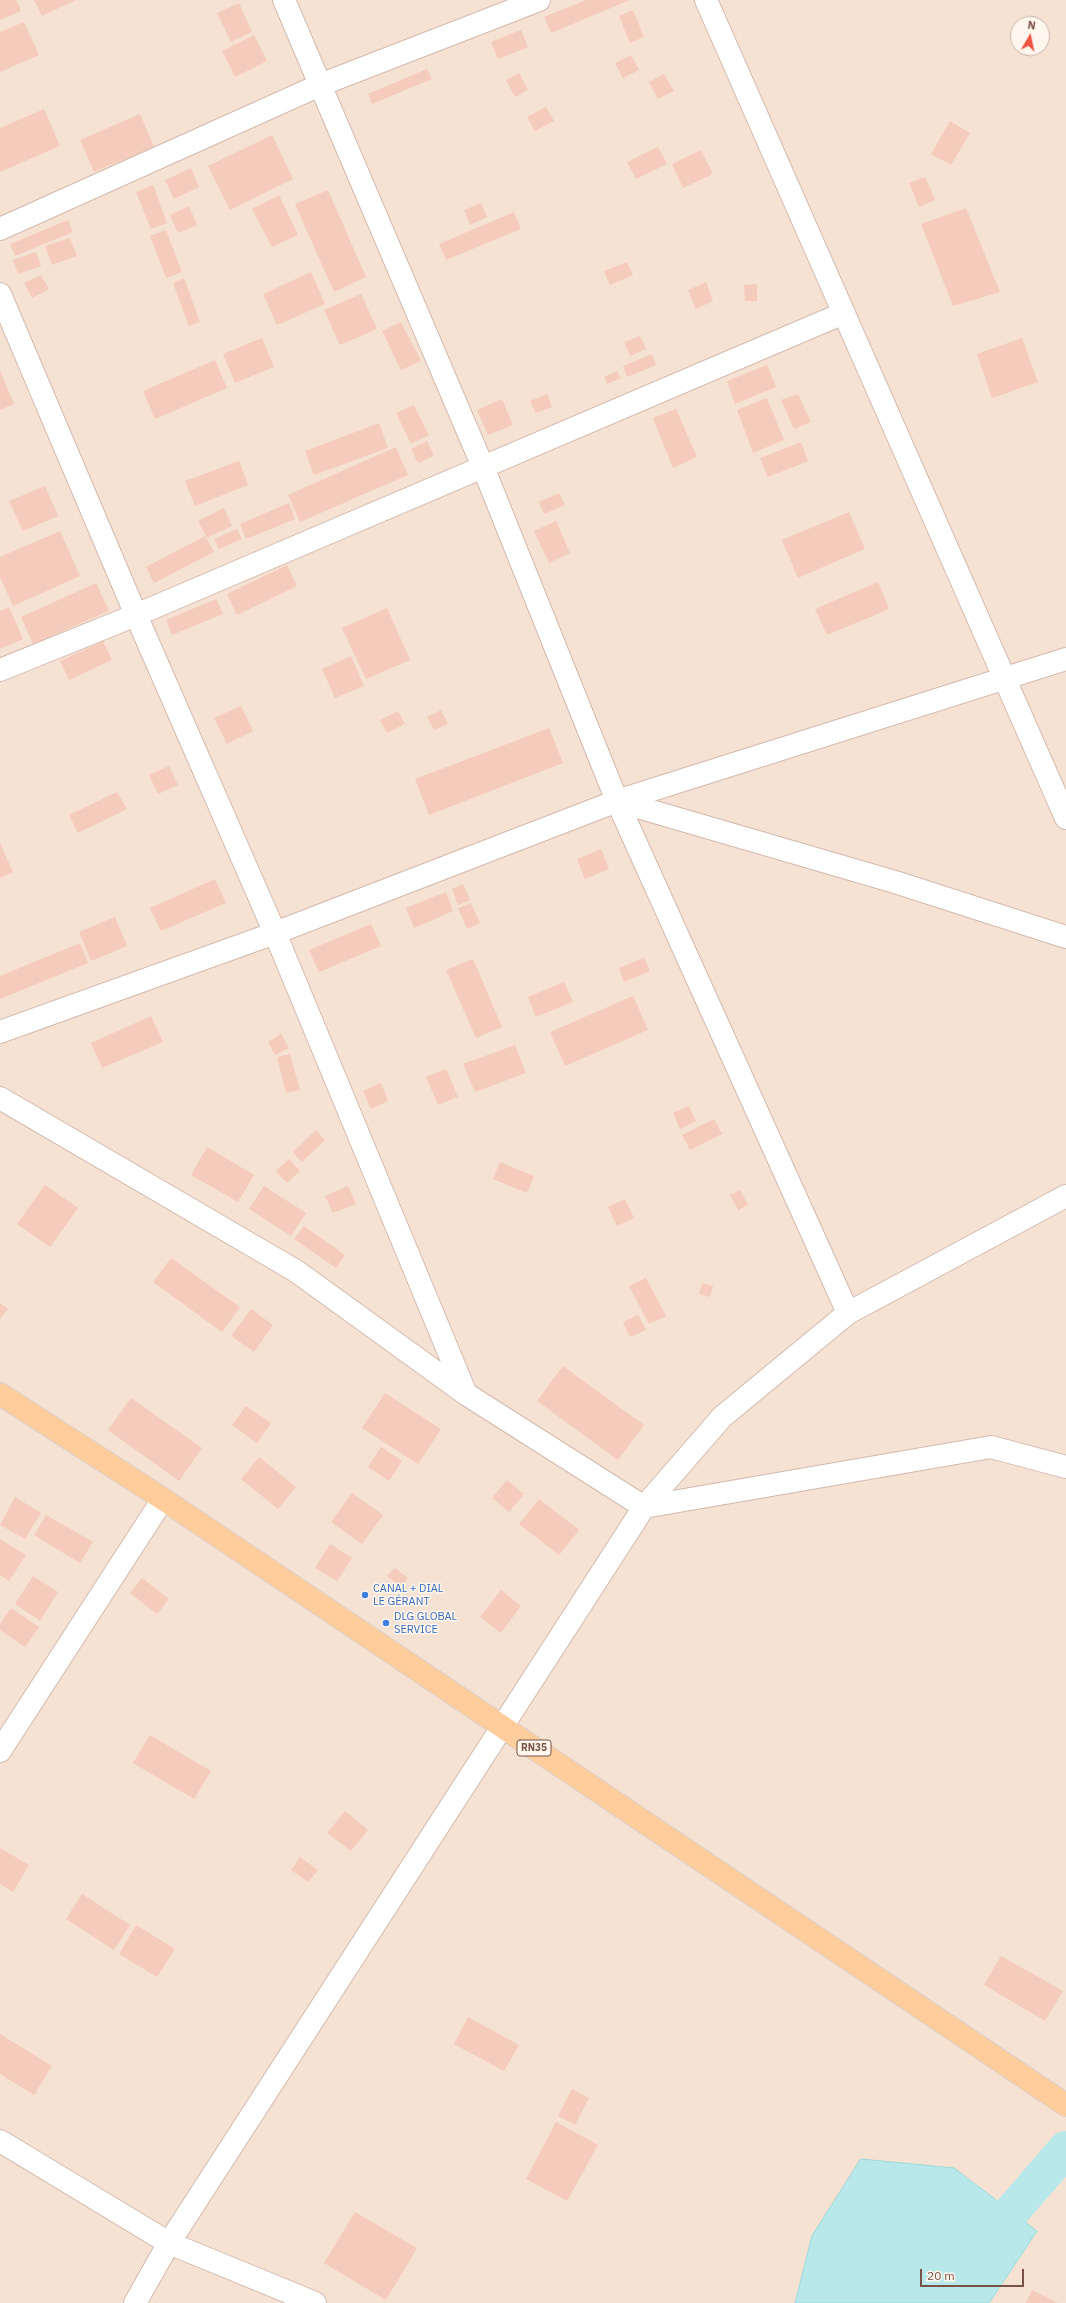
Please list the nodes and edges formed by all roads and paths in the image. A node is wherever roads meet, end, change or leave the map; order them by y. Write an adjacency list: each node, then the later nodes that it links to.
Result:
1 (284, 0): 4 (street)
2 (539, 0): 4 (street)
3 (706, 0): 7 (street)
4 (320, 85): 5 (street); 8 (street)
5 (0, 229)
6 (0, 294): 9 (street)
7 (844, 314): 8 (street); 12 (street)
8 (483, 467): 9 (street); 13 (street)
9 (136, 615): 11 (street); 15 (street)
10 (1066, 659): 12 (street)
11 (0, 670)
12 (1004, 679): 13 (street); 14 (street)
13 (617, 801): 15 (street); 16 (street); 20 (street)
14 (1066, 818)
15 (275, 933): 17 (street); 22 (street)
16 (1066, 937)
17 (0, 1032)
18 (0, 1098): 22 (street)
19 (1066, 1196): 20 (street)
20 (848, 1313): 25 (street)
21 (0, 1394): 24 (main road, RN35)
22 (466, 1394): 25 (street)
23 (1066, 1467): 25 (street)
24 (163, 1499): 26 (main road, RN35); 27 (street)
25 (644, 1507): 26 (street)
26 (501, 1727): 28 (main road, RN35); 30 (street)
27 (0, 1751)
28 (1066, 2105)
29 (0, 2141): 30 (street)
30 (169, 2243): 31 (street); 32 (street)
31 (135, 2303)
32 (315, 2303)

